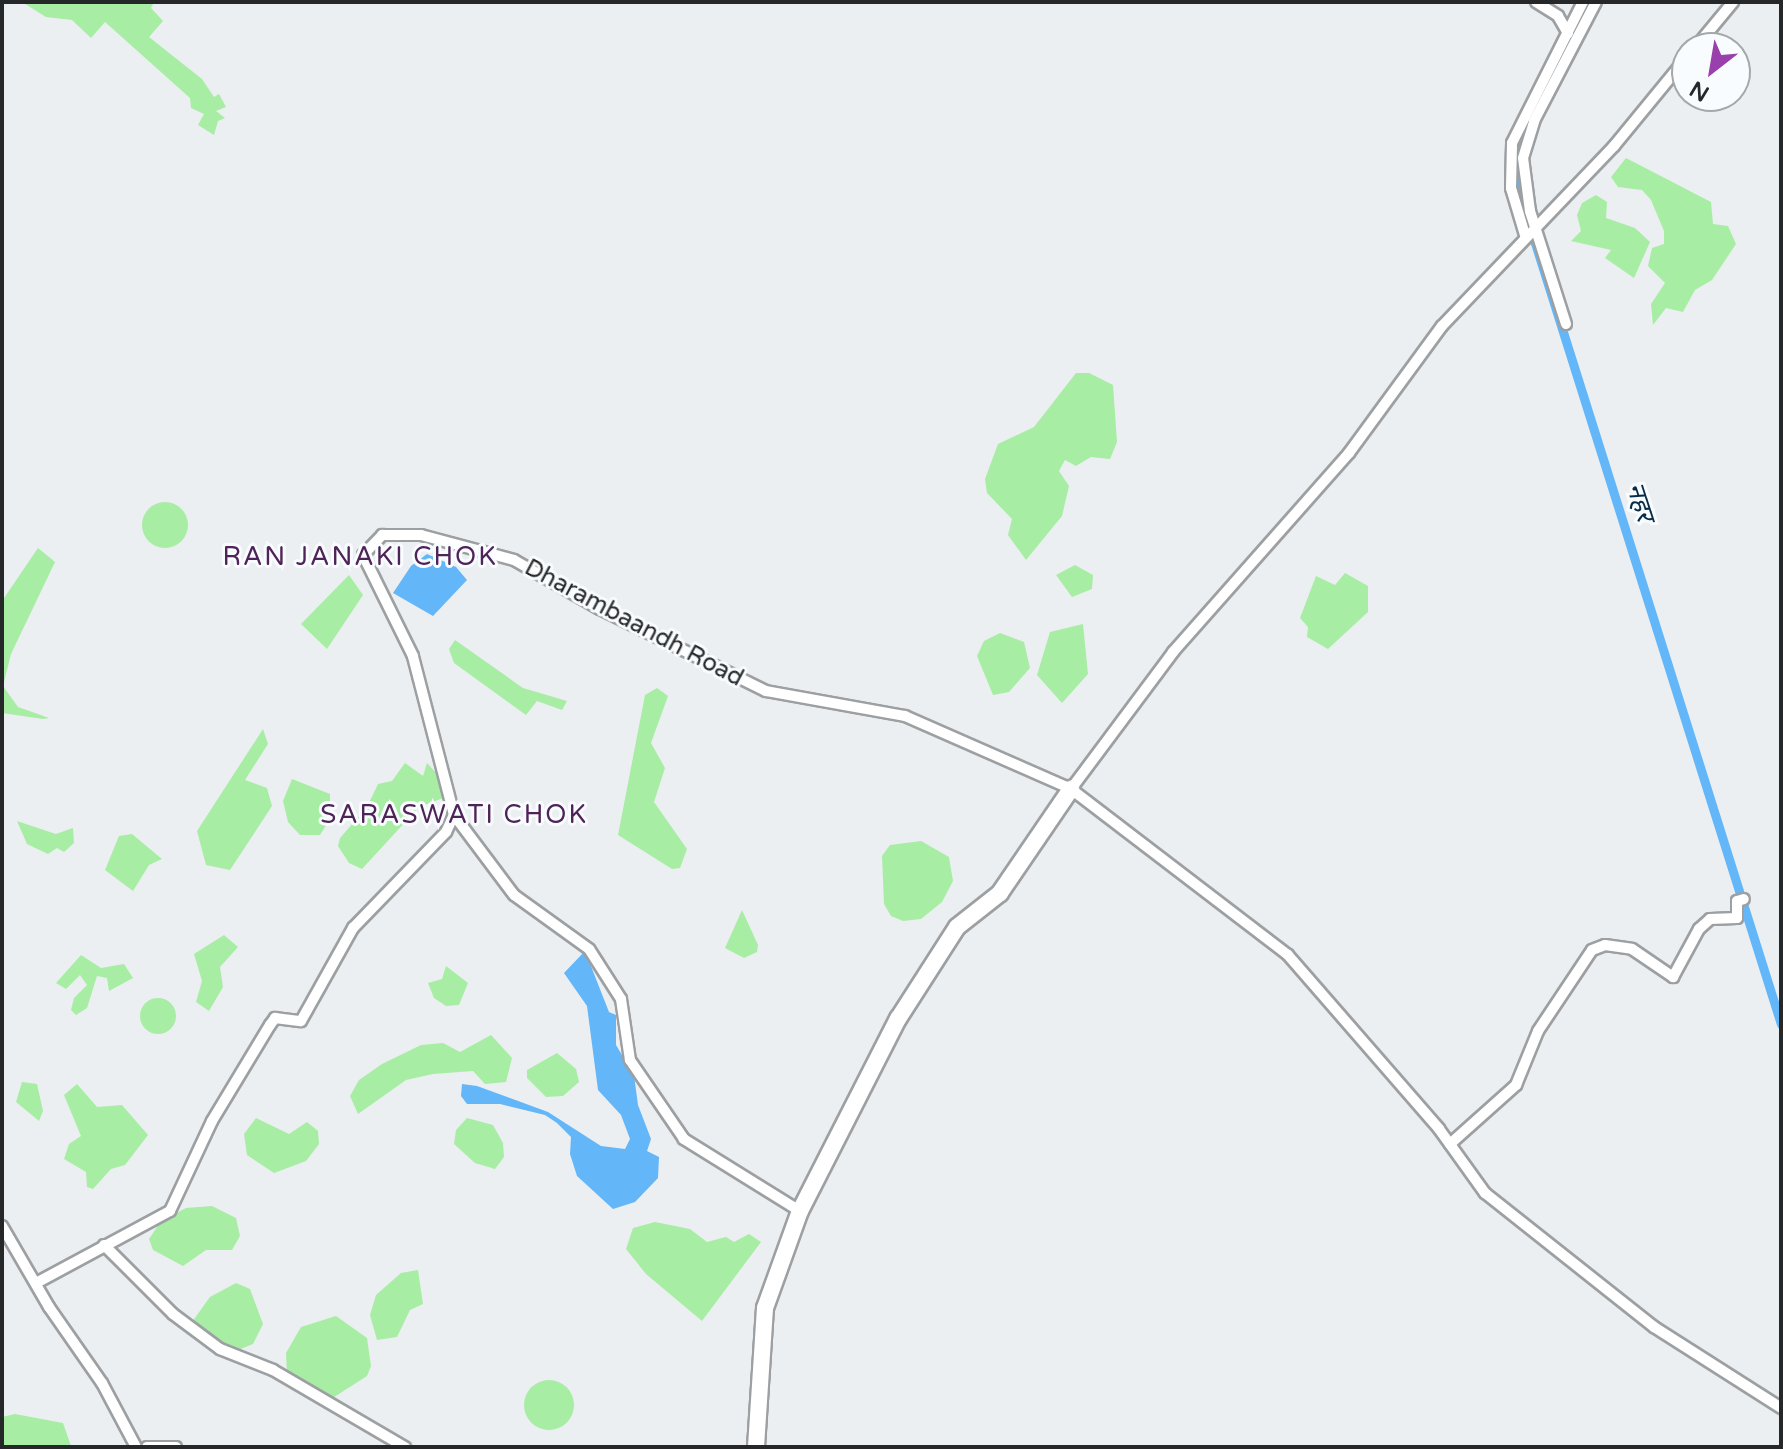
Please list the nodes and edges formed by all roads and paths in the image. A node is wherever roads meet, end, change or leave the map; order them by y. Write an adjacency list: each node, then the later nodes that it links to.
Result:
1 (1536, 2): 6 (street)
2 (1583, 2): 6 (street)
3 (1596, 2): 8 (street)
4 (1733, 2): 5 (street)
5 (1708, 32)
6 (1568, 33): 8 (street)
7 (1671, 77): 8 (street)
8 (1529, 232): 9 (street); 10 (street)
9 (1566, 324)
10 (1071, 789): 11 (street, Dharambaandh Road); 13 (street); 14 (main road)
11 (454, 815): 14 (street, Dharambaandh Road); 16 (street)
12 (1740, 900): 13 (street)
13 (1450, 1144): 18 (street)
14 (800, 1211): 23 (main road)
15 (2, 1226): 17 (street)
16 (104, 1245): 17 (street); 22 (street)
17 (38, 1282): 19 (street)
18 (1781, 1408)
19 (136, 1447)
20 (147, 1447): 21 (street)
21 (176, 1447)
22 (405, 1447)
23 (756, 1447)

